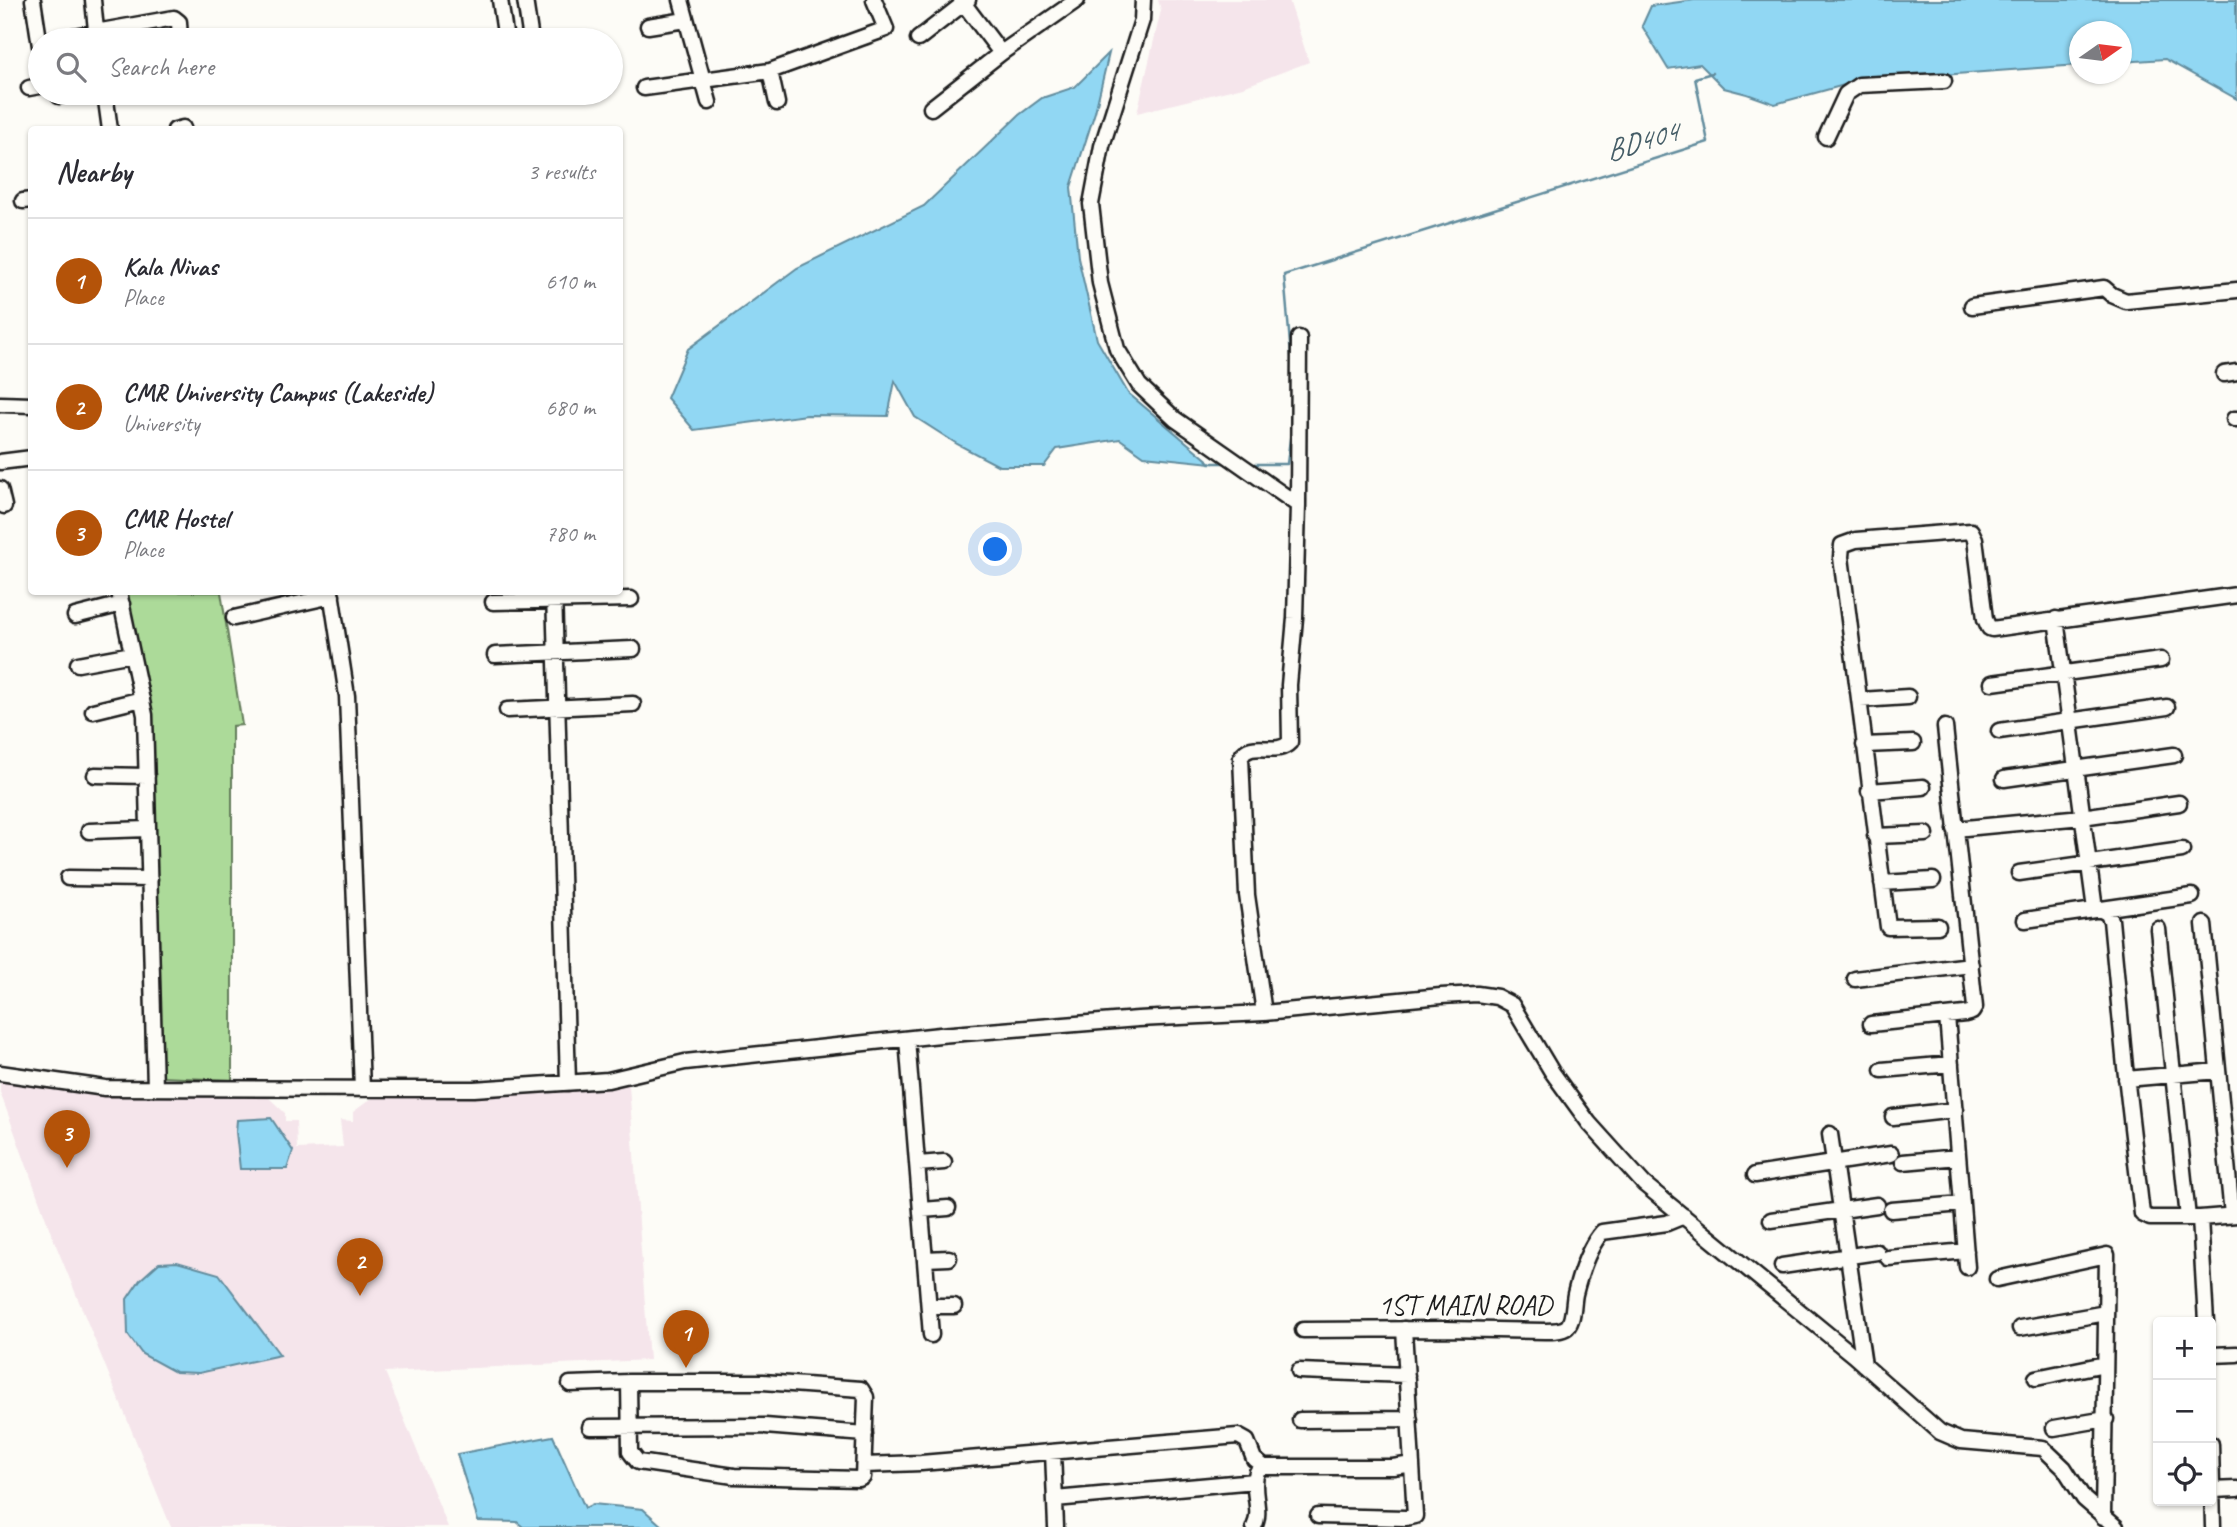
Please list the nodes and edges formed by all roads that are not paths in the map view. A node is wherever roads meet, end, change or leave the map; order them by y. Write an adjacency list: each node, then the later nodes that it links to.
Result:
1 (33, 0): 12 (street)
2 (93, 0): 13 (street)
3 (500, 0): 16 (street)
4 (525, 0): 17 (street)
5 (681, 0): 10 (street)
6 (874, 0): 20 (street)
7 (1077, 0): 19 (street)
8 (1143, 0): 38 (street)
9 (964, 1): 18 (street); 19 (street)
10 (686, 20): 11 (street); 21 (street)
11 (648, 26)
12 (37, 28)
13 (95, 28)
14 (131, 28): 15 (street)
15 (179, 28)
16 (504, 28)
17 (529, 28)
18 (918, 39)
19 (1001, 54): 27 (street)
20 (769, 71): 21 (street); 25 (street)
21 (704, 80): 23 (street); 24 (street)
22 (1944, 82): 29 (street)
23 (644, 88)
24 (709, 102)
25 (777, 103)
26 (107, 105): 28 (street)
27 (931, 108)
28 (109, 126)
29 (1826, 137)
30 (2237, 290): 31 (street)
31 (1972, 306)
32 (1299, 338): 38 (street)
33 (0, 404): 34 (street)
34 (28, 405)
35 (28, 458): 36 (street)
36 (0, 462)
37 (0, 489): 39 (street)
38 (1298, 505): 100 (street)
39 (4, 506)
40 (328, 595): 48 (street)
41 (332, 595): 112 (street)
42 (554, 596): 45 (street); 46 (street); 51 (street)
43 (2237, 596): 49 (street)
44 (121, 598): 47 (street); 52 (street)
45 (631, 599)
46 (493, 602)
47 (75, 616)
48 (234, 618)
49 (2056, 619): 56 (street); 60 (street)
50 (633, 649): 51 (street)
51 (556, 652): 53 (street); 63 (street)
52 (132, 654): 55 (street); 59 (street)
53 (495, 655)
54 (2161, 660): 56 (street)
55 (78, 664)
56 (2064, 673): 57 (street); 66 (street)
57 (1992, 682)
58 (1908, 697): 60 (street)
59 (142, 699): 65 (street); 74 (street)
60 (1860, 700): 70 (street)
61 (633, 704): 63 (street)
62 (2167, 707): 66 (street)
63 (557, 708): 64 (street); 110 (street)
64 (507, 710)
65 (93, 711)
66 (2070, 721): 68 (street); 72 (street)
67 (1945, 727): 81 (street)
68 (1998, 731)
69 (1913, 743): 70 (street)
70 (1864, 745): 77 (street)
71 (2174, 755): 72 (street)
72 (2076, 768): 75 (street); 79 (street)
73 (96, 775): 74 (street)
74 (147, 776): 80 (street)
75 (2004, 779)
76 (1923, 787): 77 (street)
77 (1869, 791): 84 (street)
78 (2179, 803): 79 (street)
79 (2082, 817): 81 (street); 86 (street)
80 (148, 829): 82 (street); 89 (street)
81 (1955, 829): 98 (street)
82 (89, 831)
83 (1926, 834): 84 (street)
84 (1875, 836): 91 (street)
85 (2182, 850): 86 (street)
86 (2088, 863): 87 (street); 93 (street)
87 (2019, 873)
88 (68, 878): 89 (street)
89 (150, 879): 111 (street)
90 (1933, 880): 91 (street)
91 (1882, 883): 96 (street)
92 (2192, 896): 93 (street)
93 (2098, 910): 94 (street); 109 (street)
94 (2025, 920)
95 (2204, 925): 106 (street)
96 (1938, 926)
97 (2158, 929): 108 (street)
98 (1971, 965): 99 (street); 101 (street)
99 (1855, 979)
100 (1264, 1013): 103 (street); 126 (street)
101 (1947, 1016): 102 (street); 104 (street)
102 (1871, 1024)
103 (907, 1039): 110 (street); 119 (street)
104 (1951, 1063): 105 (street); 113 (street)
105 (1882, 1070)
106 (2218, 1071): 108 (street); 125 (street)
107 (0, 1073): 111 (street)
108 (2173, 1075): 109 (street); 127 (street)
109 (2126, 1079): 127 (street)
110 (568, 1083): 112 (street)
111 (155, 1088): 112 (street)
112 (362, 1089)
113 (1955, 1110): 114 (street); 116 (street)
114 (1894, 1117)
115 (1829, 1134): 118 (street)
116 (1958, 1157): 118 (street); 121 (street)
117 (944, 1162): 119 (street)
118 (1834, 1163): 120 (street); 124 (street)
119 (918, 1164): 123 (street)
120 (1755, 1175)
121 (1962, 1204): 124 (street); 129 (street)
122 (948, 1208): 123 (street)
123 (922, 1210): 132 (street)
124 (1841, 1211): 128 (street); 130 (street)
125 (2235, 1215): 127 (street)
126 (1684, 1216): 141 (street, 1ST MAIN ROAD); 147 (street)
127 (2194, 1218): 139 (street)
128 (1772, 1220)
129 (1966, 1251): 130 (street); 134 (street)
130 (1847, 1257): 133 (street); 147 (street)
131 (949, 1258): 132 (street)
132 (925, 1259): 136 (street)
133 (1782, 1266)
134 (1967, 1266)
135 (1997, 1279): 138 (street)
136 (929, 1306): 137 (street); 143 (street)
137 (954, 1306)
138 (2106, 1313): 140 (street); 146 (street)
139 (2205, 1317)
140 (2020, 1328)
141 (1404, 1329): 142 (street, 1ST MAIN ROAD); 149 (street)
142 (1303, 1330)
143 (931, 1335)
144 (2216, 1354): 145 (street)
145 (2237, 1354)
146 (2105, 1364): 150 (street); 154 (street)
147 (1864, 1365): 170 (street)
148 (1299, 1371): 149 (street)
149 (1407, 1375): 153 (street)
150 (2036, 1378)
151 (629, 1382): 152 (street); 156 (street); 159 (street)
152 (570, 1384)
153 (1410, 1419): 155 (street); 161 (street)
154 (2106, 1419): 158 (street); 170 (street)
155 (1300, 1420)
156 (630, 1426): 157 (street); 159 (street); 162 (street)
157 (590, 1427)
158 (2054, 1428)
159 (865, 1434): 162 (street)
160 (1053, 1452): 162 (street); 163 (street); 167 (street)
161 (1412, 1464): 163 (street); 169 (street)
162 (864, 1465)
163 (1264, 1467): 164 (street)
164 (1255, 1481): 167 (street); 172 (street)
165 (2237, 1489): 166 (street)
166 (2216, 1490)
167 (1055, 1500): 171 (street)
168 (2212, 1506): 174 (street)
169 (1318, 1516)
170 (2103, 1517): 173 (street)
171 (1056, 1527)
172 (1254, 1527)
173 (2116, 1527)
174 (2213, 1527)

